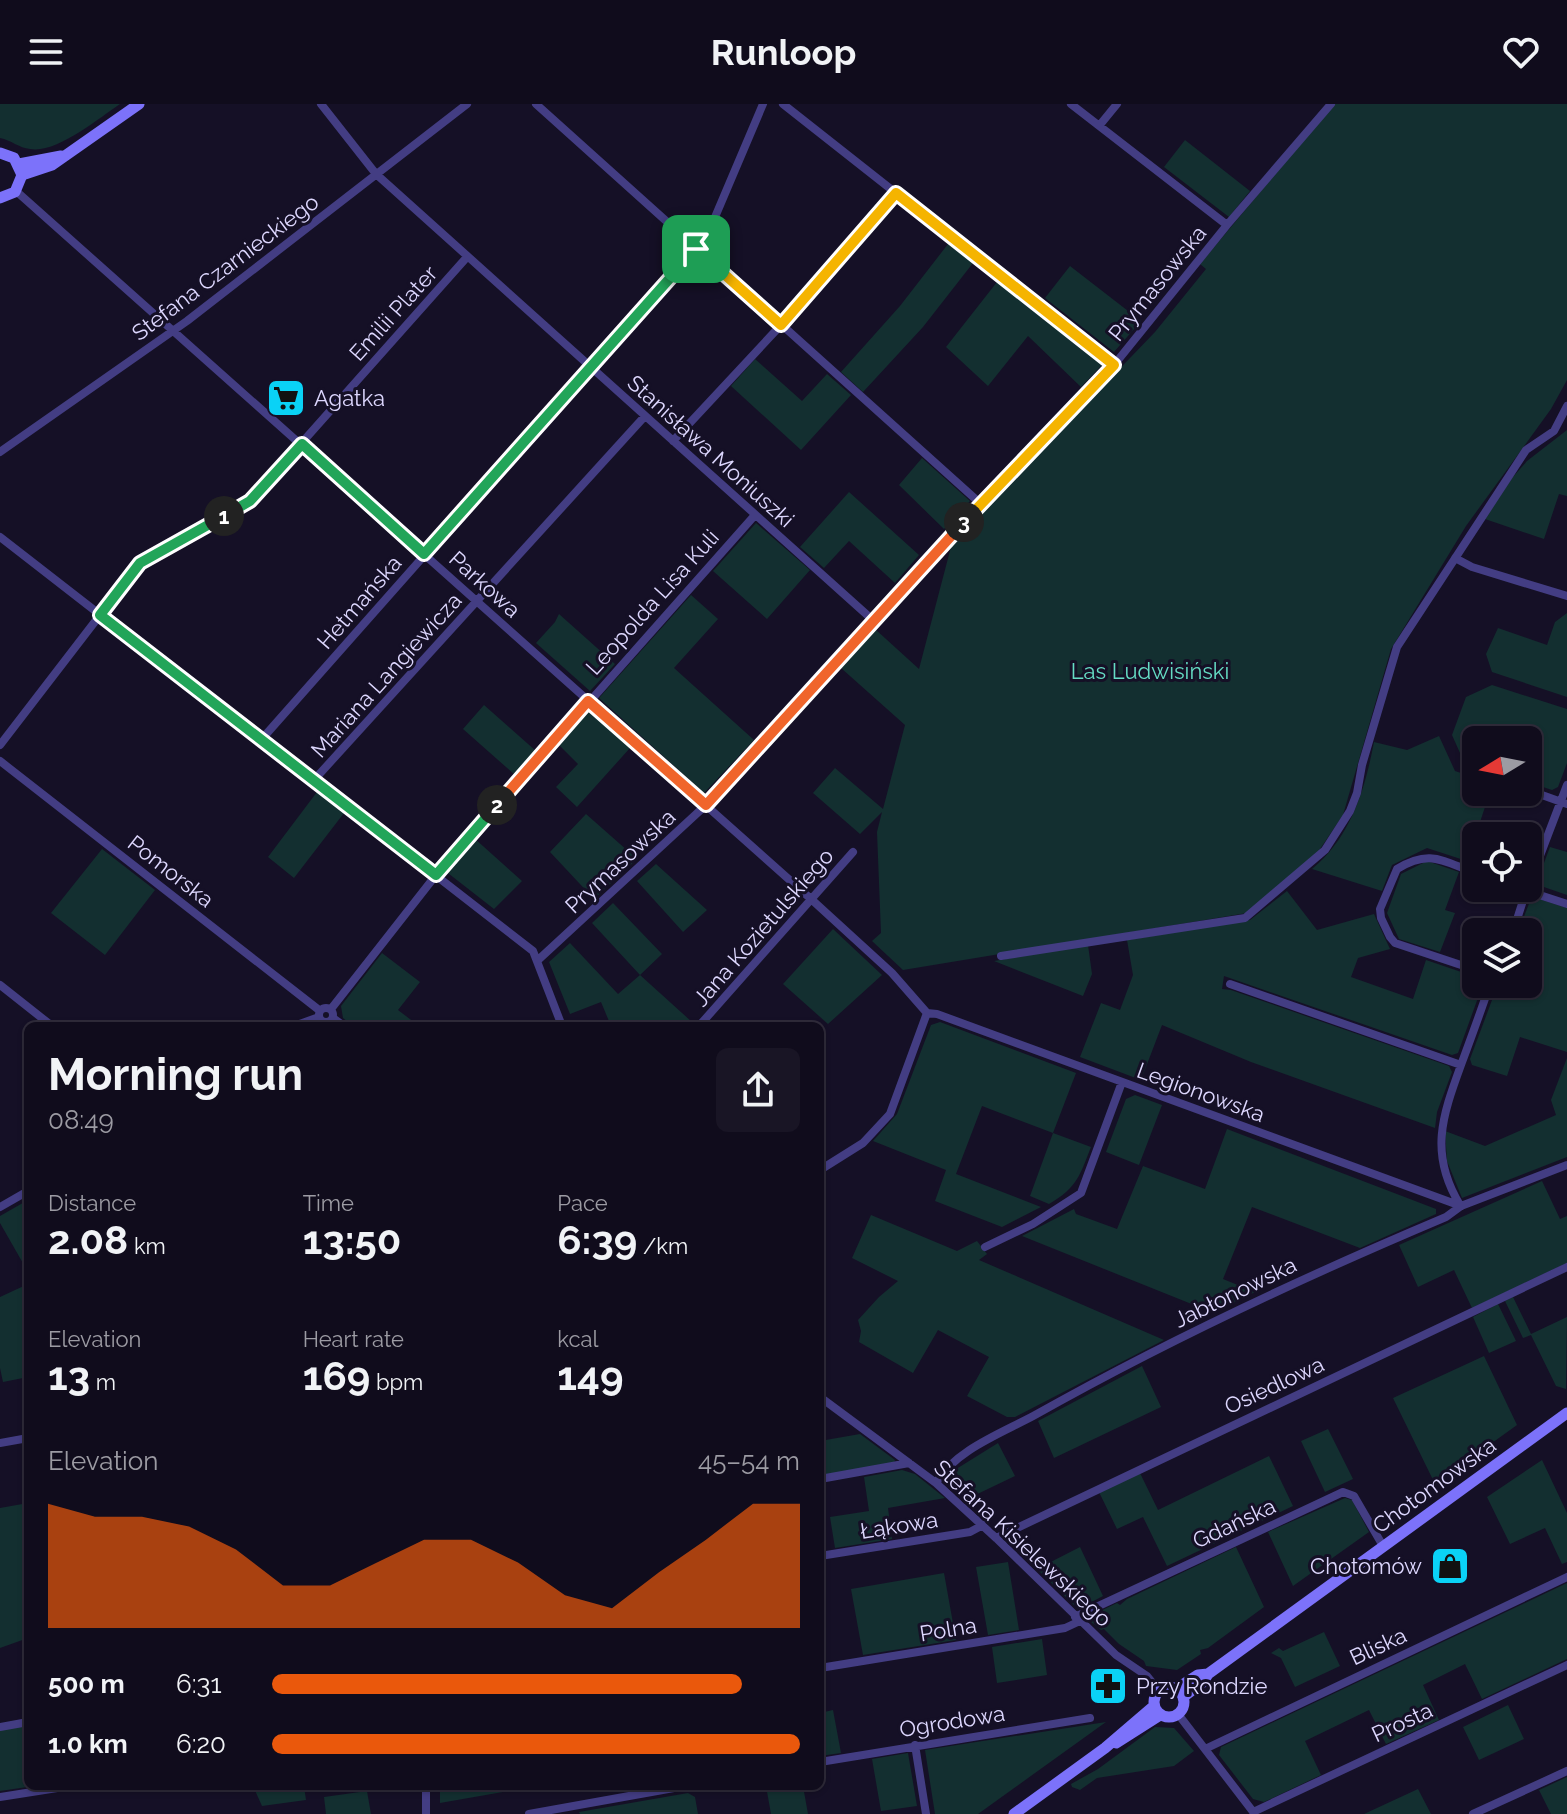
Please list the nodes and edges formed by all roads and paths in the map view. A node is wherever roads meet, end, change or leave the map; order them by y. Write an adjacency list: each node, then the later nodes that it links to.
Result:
1 (139, 104): 12 (street)
2 (321, 104): 13 (street, Stanisława Moniuszki)
3 (467, 104): 13 (street, Stefana Czarnieckiego)
4 (536, 104): 18 (street)
5 (763, 104): 18 (street, Hetmańska)
6 (783, 104): 15 (street)
7 (1071, 104): 10 (street)
8 (1117, 104): 10 (street)
9 (1331, 104): 17 (street, Prymasowska)
10 (1099, 126): 17 (street)
11 (0, 153): 12 (street)
12 (21, 169): 14 (street)
13 (376, 174): 19 (street, Stanisława Moniuszki); 21 (street, Stefana Czarnieckiego)
14 (16, 191): 16 (street); 21 (street, Parkowa)
15 (896, 193): 20 (street); 22 (street)
16 (0, 198)
17 (1227, 225): 22 (street, Prymasowska)
18 (696, 249): 20 (street); 23 (street, Hetmańska)
19 (467, 257): 23 (street, Stanisława Moniuszki); 27 (street, Emilii Plater)
20 (781, 325): 26 (street); 29 (street)
21 (174, 330): 27 (street, Parkowa); 28 (street, Stefana Czarnieckiego)
22 (1114, 365): 29 (street, Prymasowska)
23 (591, 367): 25 (street, Stanisława Moniuszki); 32 (street, Hetmańska)
24 (1566, 408): 33 (street)
25 (645, 416): 26 (street, Stanisława Moniuszki); 35 (street, Mariana Langiewicza)
26 (673, 441): 30 (street, Stanisława Moniuszki)
27 (302, 444): 32 (street, Parkowa); 36 (street, Emilii Plater)
28 (0, 452)
29 (981, 504): 37 (street, Prymasowska)
30 (755, 515): 37 (street, Stanisława Moniuszki); 38 (street, Leopolda Lisa Kuli)
31 (0, 537): 36 (street)
32 (424, 554): 35 (street, Parkowa); 39 (street, Hetmańska)
33 (1455, 558): 34 (street); 54 (street)
34 (1567, 596)
35 (477, 601): 38 (street, Parkowa); 42 (street, Mariana Langiewicza)
36 (100, 615): 39 (street); 40 (street, Emilii Plater)
37 (875, 622): 46 (street, Prymasowska)
38 (588, 701): 46 (street, Parkowa); 50 (street, Leopolda Lisa Kuli)
39 (261, 740): 42 (street)
40 (0, 745)
41 (0, 761): 61 (street, Pomorska)
42 (314, 780): 50 (street)
43 (1567, 785): 45 (street)
44 (1542, 795): 45 (street)
45 (1564, 803): 47 (street)
46 (706, 805): 52 (street, Parkowa); 55 (street, Prymasowska)
47 (1542, 851)
48 (853, 852): 52 (street, Jana Kozietulskiego)
49 (1462, 868): 56 (street)
50 (436, 875): 55 (street); 61 (street, Leopolda Lisa Kuli)
51 (1542, 894): 53 (street)
52 (811, 899): 60 (street, Parkowa); 64 (street, Jana Kozietulskiego)
53 (1567, 904)
54 (1001, 956)
55 (537, 961): 63 (street)
56 (1462, 965)
57 (1230, 984): 65 (street)
58 (0, 985): 62 (street)
59 (1485, 998): 65 (street)
60 (927, 1013): 66 (street, Legionowska); 68 (street)
61 (325, 1017)
62 (47, 1022)
63 (560, 1022)
64 (703, 1022)
65 (1461, 1065): 70 (street)
66 (1122, 1082): 70 (street, Legionowska); 72 (street)
67 (1567, 1165): 70 (street, Jabłonowska)
68 (824, 1167)
69 (24, 1193): 71 (street)
70 (1461, 1206): 80 (street, Jabłonowska)
71 (0, 1207)
72 (985, 1247)
73 (1567, 1267): 82 (street, Osiedlowa)
74 (824, 1400): 78 (street, Stefana Kisielewskiego)
75 (1565, 1419): 83 (street, Chotomowska)
76 (24, 1439): 77 (street)
77 (0, 1443)
78 (909, 1463): 79 (street); 80 (street, Stefana Kisielewskiego)
79 (824, 1478)
80 (936, 1483): 81 (street, Stefana Kisielewskiego)
81 (983, 1525): 82 (street, Stefana Kisielewskiego); 84 (street, Łąkowa)
82 (996, 1538): 86 (street, Stefana Kisielewskiego)
83 (1383, 1546): 86 (street, Gdańska); 90 (street, Chotomowska)
84 (824, 1555)
85 (1567, 1577): 97 (street, Bliska)
86 (1077, 1619): 88 (street, Polna); 89 (street, Stefana Kisielewskiego)
87 (1567, 1665): 104 (street, Prosta)
88 (824, 1667)
89 (1159, 1691): 90 (street); 91 (street)
90 (1180, 1693): 92 (street)
91 (1157, 1710): 92 (street); 108 (street)
92 (1178, 1714): 97 (street)
93 (1090, 1718): 96 (street, Ogrodowa)
94 (24, 1723): 95 (street)
95 (0, 1727)
96 (915, 1745): 98 (street, Ogrodowa); 107 (street)
97 (1205, 1749): 104 (street)
98 (824, 1761)
99 (1567, 1771): 109 (street)
100 (45, 1790): 103 (street)
101 (426, 1790): 105 (street)
102 (663, 1790): 106 (street)
103 (0, 1797)
104 (1254, 1813)
105 (426, 1814)
106 (529, 1814)
107 (926, 1814)
108 (1014, 1814)
109 (1473, 1814)

